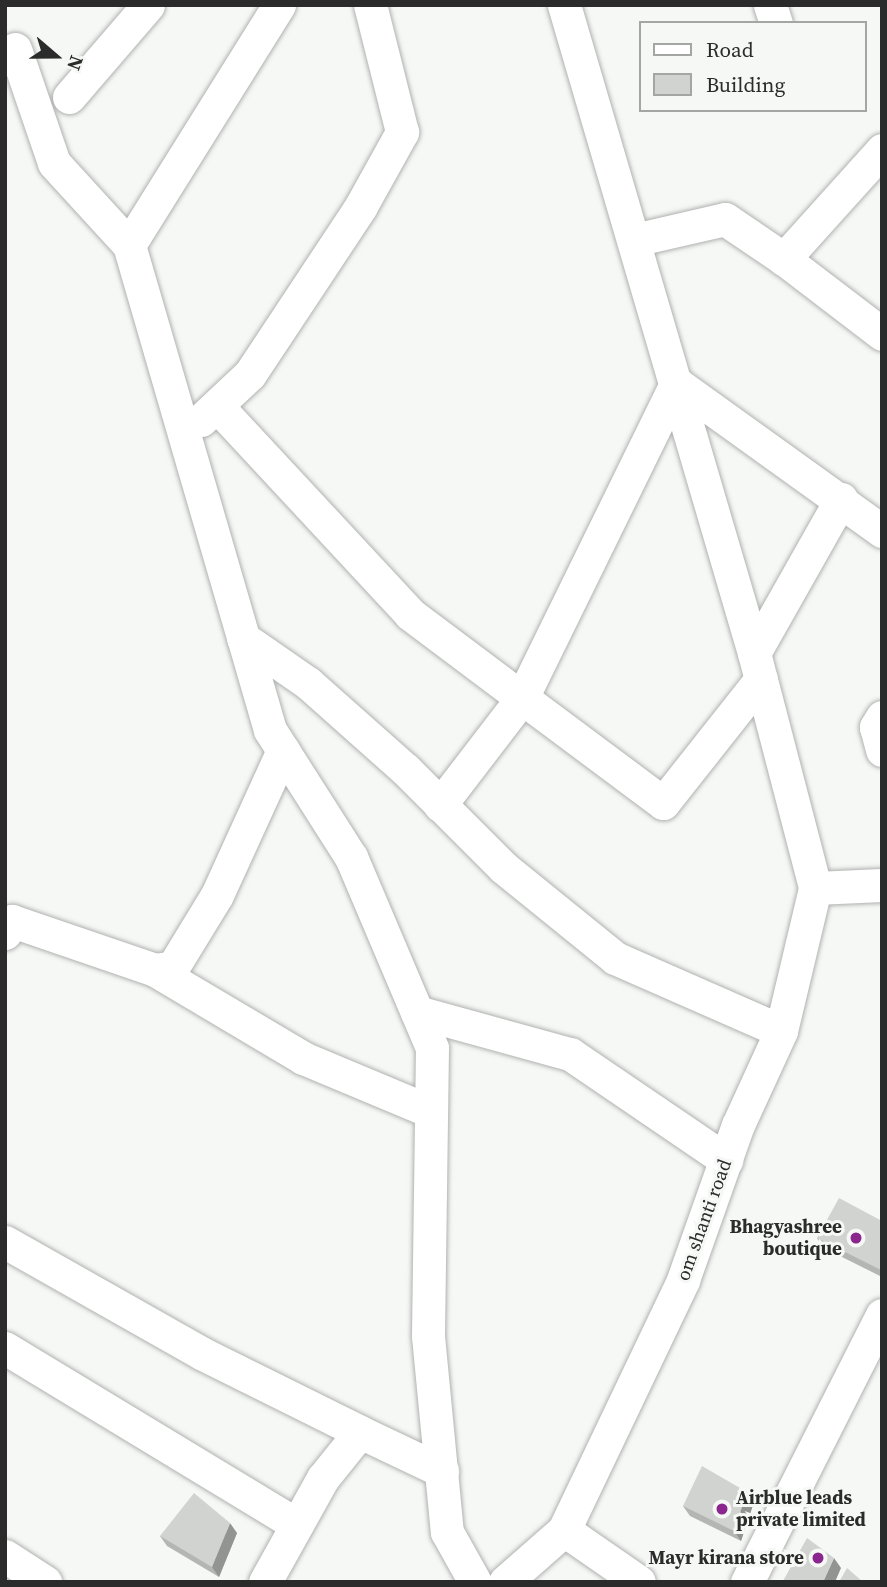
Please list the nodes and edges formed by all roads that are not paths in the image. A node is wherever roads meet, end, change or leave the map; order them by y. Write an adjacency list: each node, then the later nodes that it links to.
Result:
1 (148, 5): 6 (street)
2 (279, 5): 9 (street)
3 (370, 5): 13 (street)
4 (564, 5): 8 (street)
5 (15, 49): 9 (street)
6 (69, 97)
7 (882, 150): 10 (street)
8 (634, 240): 10 (street); 12 (street)
9 (128, 246): 14 (street)
10 (784, 258): 11 (street)
11 (882, 334)
12 (676, 383): 15 (street); 18 (street); 19 (street)
13 (217, 406): 14 (street); 19 (street)
14 (185, 437): 17 (street)
15 (841, 499): 16 (street); 18 (street)
16 (882, 531)
17 (243, 638): 21 (street); 23 (street)
18 (757, 666): 19 (street); 25 (street)
19 (522, 698): 23 (street)
20 (882, 717): 22 (street)
21 (283, 750): 27 (street); 28 (street)
22 (882, 750)
23 (440, 805): 29 (street)
24 (882, 885): 25 (street)
25 (815, 888): 29 (street, om shanti road)
26 (7, 924): 27 (street)
27 (155, 970): 30 (street)
28 (417, 1012): 30 (street); 31 (street)
29 (781, 1031): 31 (street, om shanti road)
30 (430, 1111): 36 (street)
31 (726, 1160): 38 (street, om shanti road)
32 (5, 1242): 35 (street)
33 (882, 1315): 45 (street)
34 (5, 1348): 37 (street)
35 (360, 1432): 36 (street); 37 (street)
36 (442, 1471): 42 (street)
37 (297, 1525): 41 (street)
38 (564, 1530): 43 (street, om shanti road); 44 (street)
39 (5, 1556): 40 (street)
40 (45, 1582)
41 (265, 1582)
42 (475, 1582)
43 (505, 1582)
44 (639, 1582)
45 (747, 1582)

